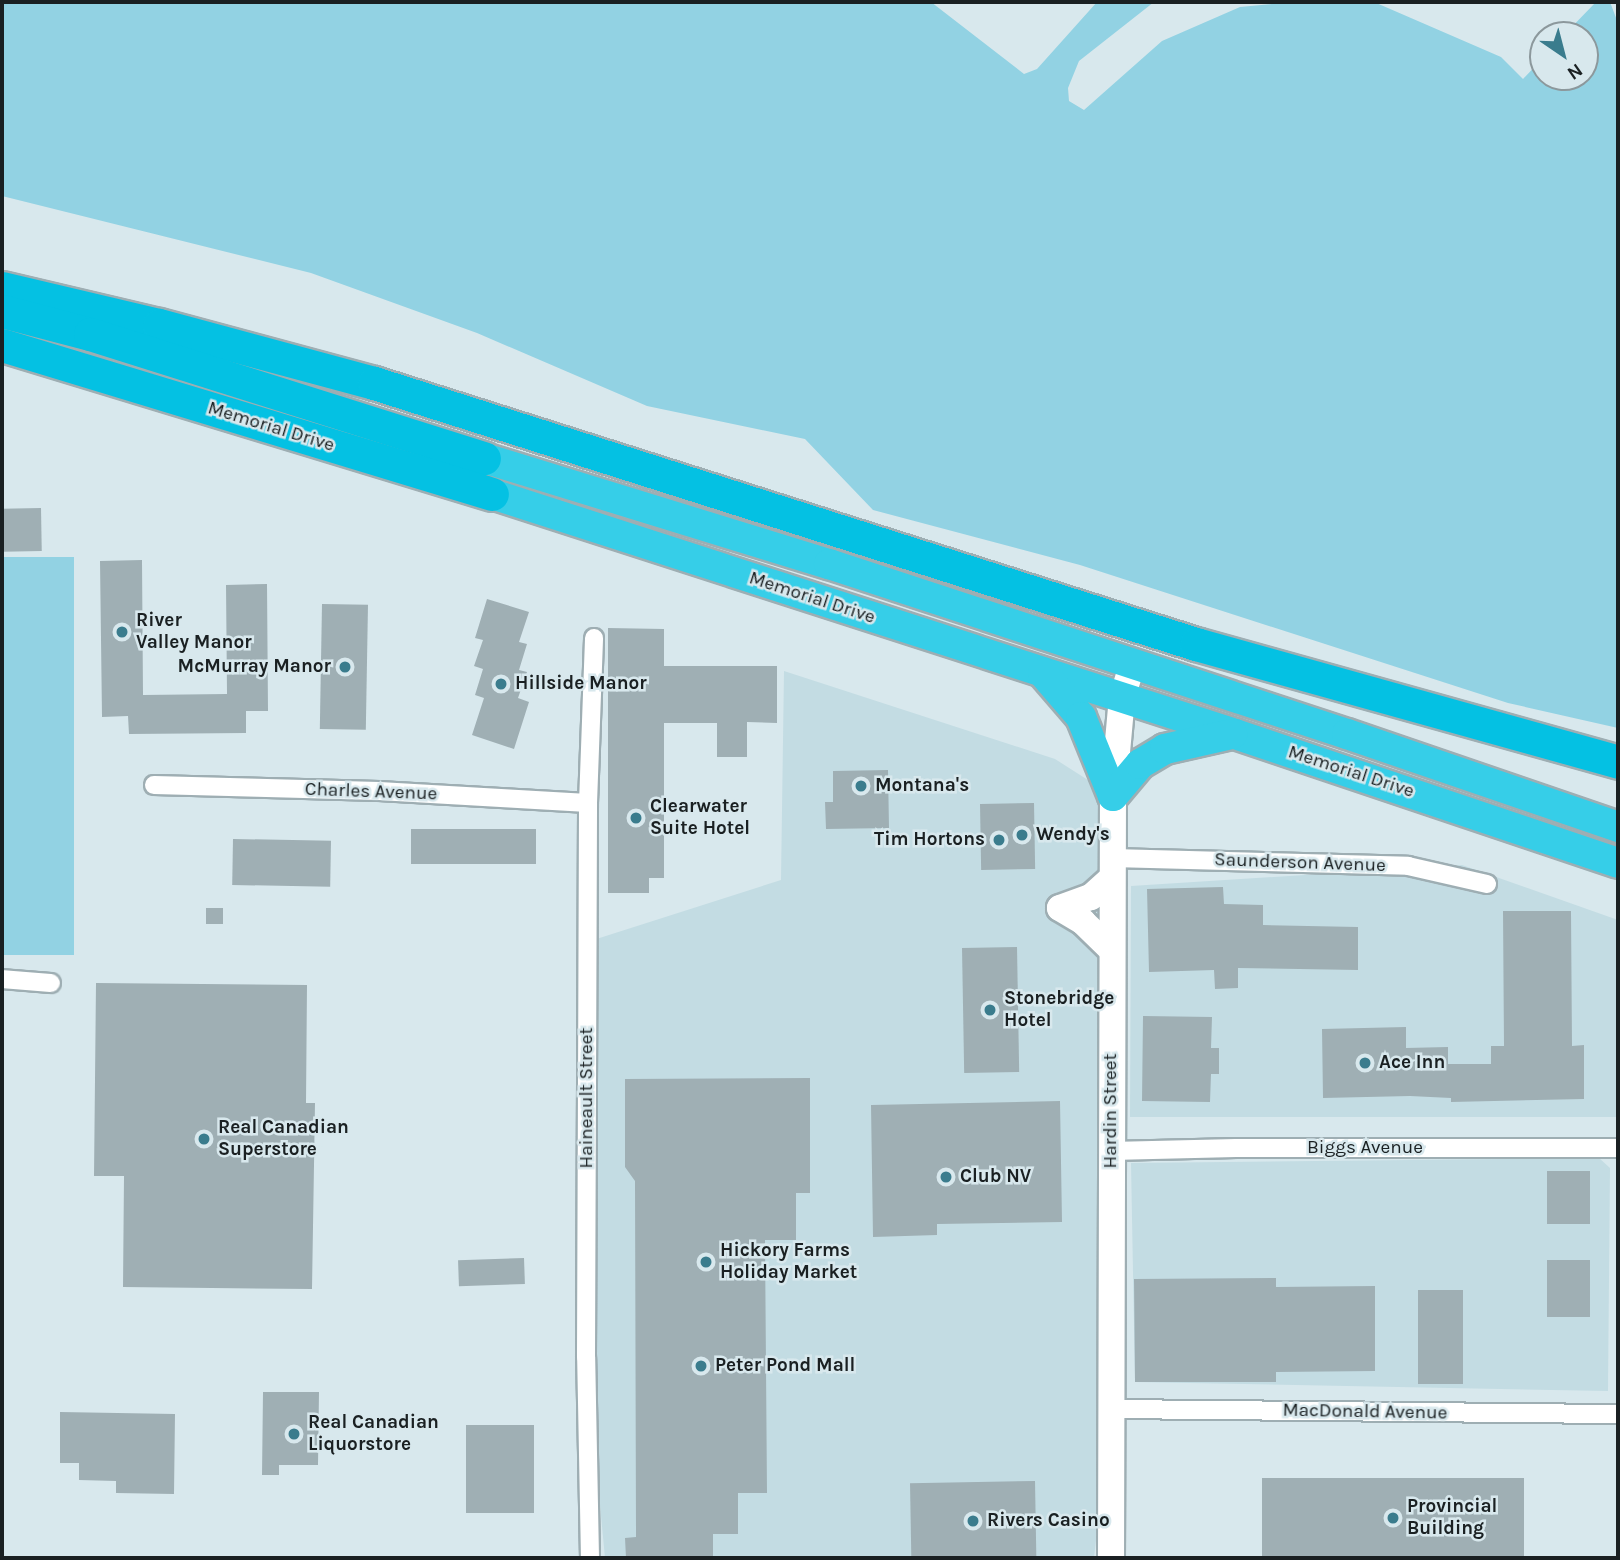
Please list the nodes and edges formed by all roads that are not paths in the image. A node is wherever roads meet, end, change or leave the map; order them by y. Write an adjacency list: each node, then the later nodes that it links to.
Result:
1 (2, 288): 11 (highway)
2 (2, 311): 4 (highway, Memorial Drive)
3 (2, 345): 5 (highway, Memorial Drive)
4 (484, 458): 7 (highway, Memorial Drive)
5 (492, 494): 8 (highway, Memorial Drive)
6 (594, 638): 14 (street, Haineault Street)
7 (1132, 665): 9 (main road, Hardin Street); 15 (highway, Memorial Drive)
8 (1043, 673): 9 (highway, Memorial Drive); 13 (highway)
9 (1122, 698): 10 (highway, Memorial Drive); 13 (main road, Hardin Street)
10 (1235, 734): 13 (highway); 16 (highway, Memorial Drive)
11 (1618, 762)
12 (154, 785): 14 (street, Charles Avenue)
13 (1113, 796): 17 (main road, Hardin Street)
14 (588, 803): 26 (street, Haineault Street)
15 (1618, 827)
16 (1618, 863)
17 (1112, 868): 18 (street, Saunderson Avenue); 19 (main road, Hardin Street); 19 (main road)
18 (1488, 884)
19 (1112, 950): 23 (main road, Hardin Street)
20 (2, 979): 21 (street)
21 (51, 983)
22 (1618, 1149): 23 (street, Biggs Avenue)
23 (1111, 1151): 24 (main road, Hardin Street)
24 (1111, 1409): 25 (street, MacDonald Avenue); 27 (main road, Hardin Street)
25 (1618, 1414)
26 (590, 1558)
27 (1111, 1558)

